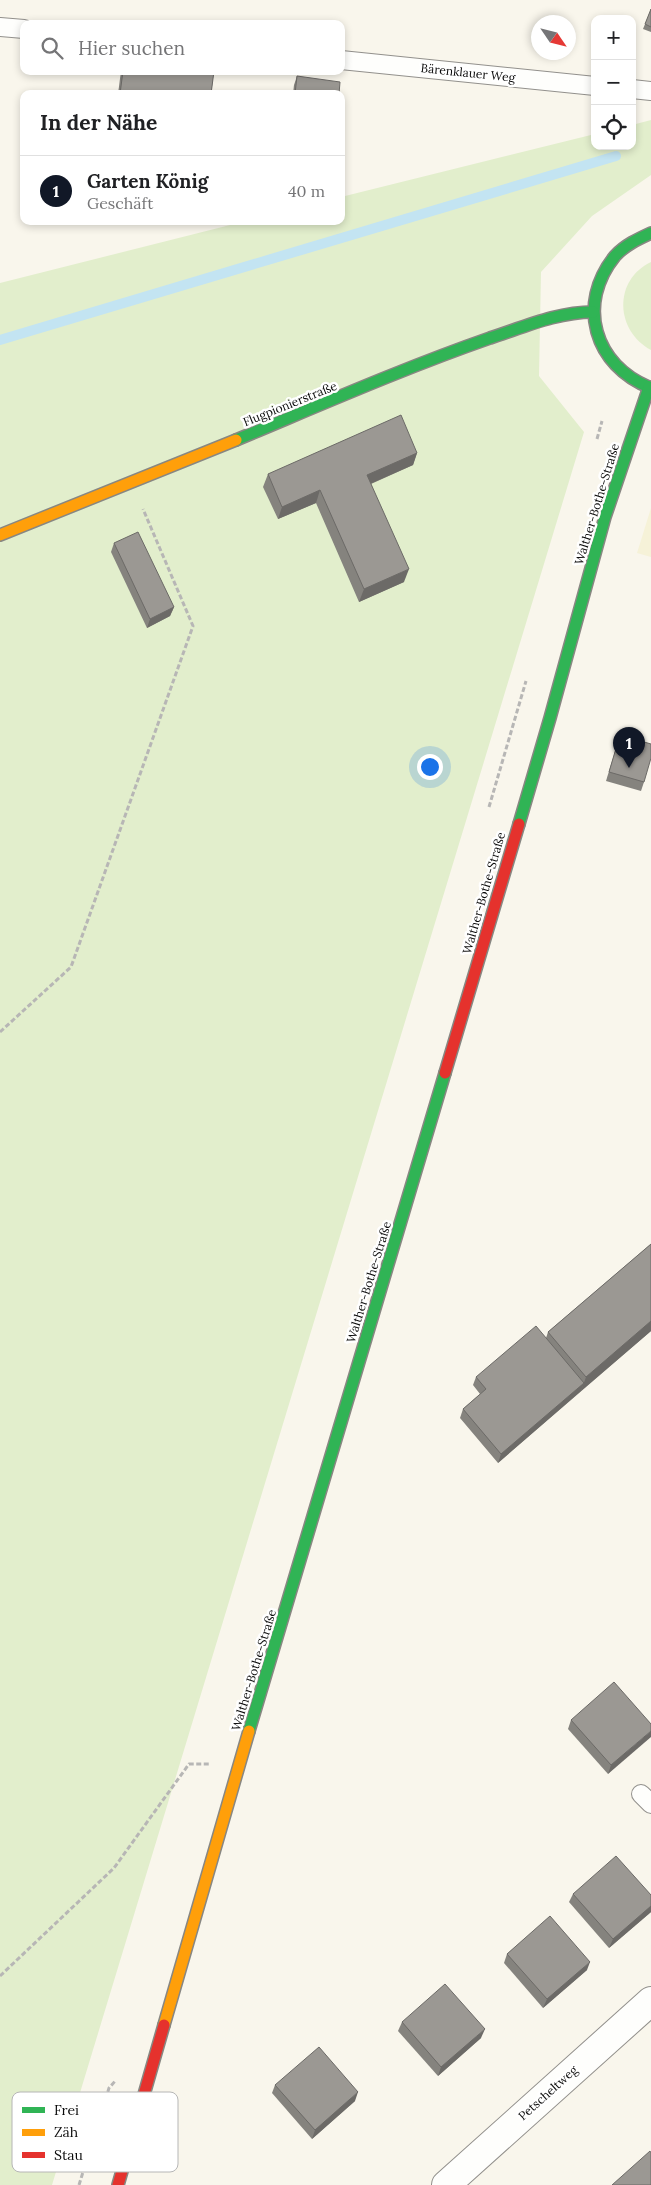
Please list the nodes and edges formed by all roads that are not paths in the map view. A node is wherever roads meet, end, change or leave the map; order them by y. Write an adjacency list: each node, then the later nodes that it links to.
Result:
1 (0, 27): 2 (lane)
2 (20, 29)
3 (345, 60): 4 (lane, Bärenklauer Weg)
4 (591, 86)
5 (636, 89): 6 (lane)
6 (651, 91)
7 (651, 233): 8 (street)
8 (593, 312): 9 (street); 10 (street, Flugpionierstraße)
9 (650, 387): 12 (street, Walther-Bothe-Straße)
10 (0, 535)
11 (651, 2001): 15 (street, Petscheltweg)
12 (145, 2092)
13 (122, 2172): 14 (street, Walther-Bothe-Straße)
14 (118, 2185)
15 (446, 2185)

